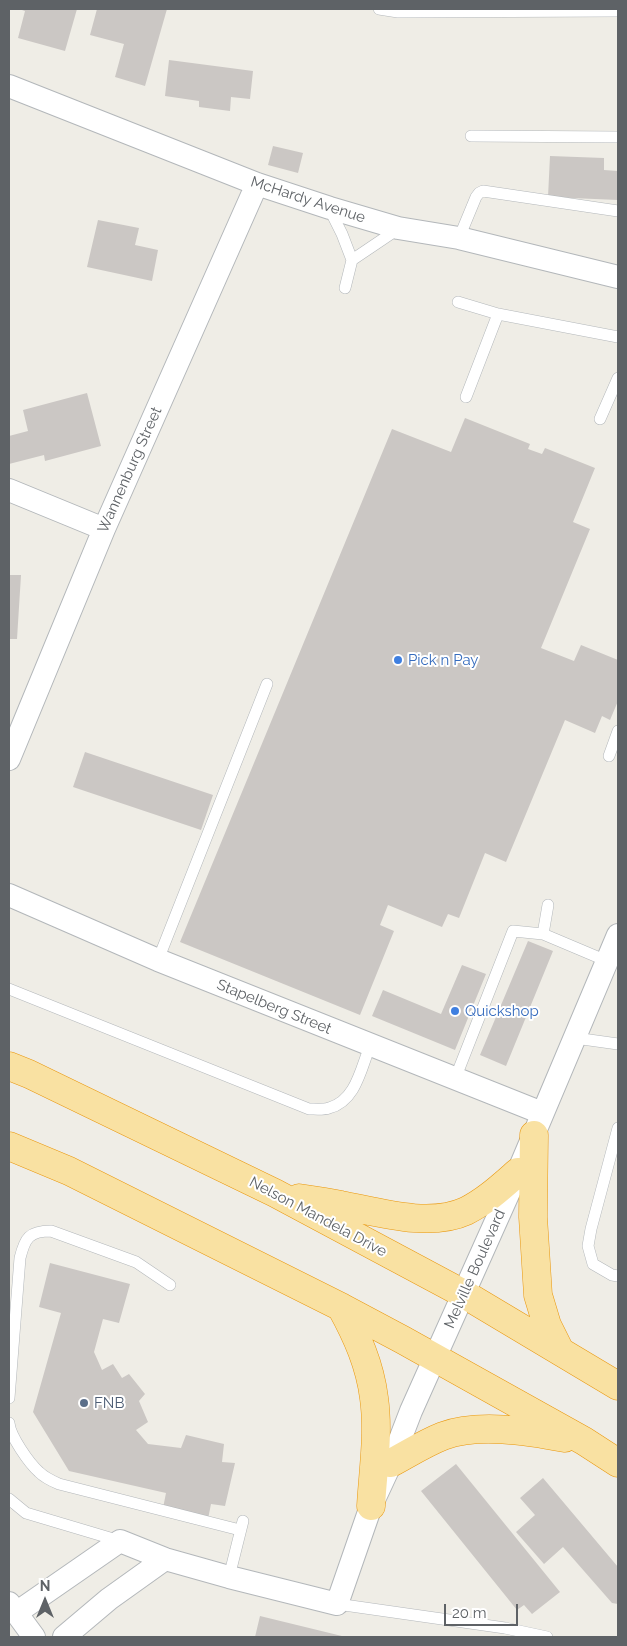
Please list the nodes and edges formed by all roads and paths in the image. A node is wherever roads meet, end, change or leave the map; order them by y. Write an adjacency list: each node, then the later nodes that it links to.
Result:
1 (379, 9): 2 (lane)
2 (618, 11)
3 (9, 86): 6 (street, McHardy Avenue)
4 (471, 136): 5 (lane)
5 (618, 137)
6 (257, 184): 7 (street, McHardy Avenue); 21 (street, Wannenburg Street)
7 (330, 208): 9 (street, McHardy Avenue); 11 (lane)
8 (618, 211): 10 (lane)
9 (398, 228): 10 (street, McHardy Avenue); 11 (lane)
10 (459, 238): 12 (street, McHardy Avenue)
11 (352, 260): 13 (lane)
12 (618, 277)
13 (345, 288)
14 (458, 302): 15 (lane)
15 (498, 314): 16 (lane); 18 (lane)
16 (618, 338)
17 (618, 378): 19 (lane)
18 (466, 397)
19 (600, 419)
20 (9, 490): 21 (street)
21 (104, 529): 25 (street, Wannenburg Street)
22 (267, 684): 30 (lane)
23 (618, 731): 24 (lane)
24 (609, 756)
25 (9, 759)
26 (9, 895): 30 (street, Stapelberg Street)
27 (548, 905): 28 (lane)
28 (543, 934): 31 (lane); 37 (lane)
29 (618, 935): 31 (street, Melville Boulevard)
30 (158, 960): 35 (street, Stapelberg Street)
31 (607, 961): 33 (street, Melville Boulevard)
32 (9, 989): 35 (lane)
33 (575, 1038): 34 (lane); 38 (street, Melville Boulevard)
34 (618, 1044)
35 (370, 1046): 37 (street, Stapelberg Street)
36 (9, 1066): 42 (highway, Nelson Mandela Drive)
37 (455, 1079): 38 (street, Stapelberg Street)
38 (538, 1124): 41 (street, Melville Boulevard); 47 (highway)
39 (618, 1128): 43 (lane)
40 (9, 1146): 46 (highway)
41 (518, 1172): 42 (highway); 45 (street, Melville Boulevard)
42 (275, 1193): 45 (highway, Nelson Mandela Drive)
43 (618, 1276)
44 (170, 1285): 50 (lane)
45 (464, 1294): 47 (highway, Nelson Mandela Drive); 48 (street, Melville Boulevard)
46 (341, 1307): 48 (highway); 56 (highway)
47 (559, 1349): 49 (highway, Nelson Mandela Drive)
48 (434, 1357): 52 (highway); 53 (street, Melville Boulevard)
49 (618, 1386)
50 (9, 1398)
51 (9, 1423): 59 (lane)
52 (584, 1441): 53 (highway); 54 (highway)
53 (391, 1463): 56 (street, Melville Boulevard)
54 (618, 1463)
55 (9, 1499): 57 (lane)
56 (371, 1506): 60 (street, Melville Boulevard)
57 (120, 1541): 58 (street); 61 (street)
58 (165, 1559): 59 (street); 65 (street)
59 (229, 1577): 60 (street)
60 (338, 1604): 62 (lane)
61 (12, 1608): 64 (street)
62 (503, 1633): 63 (lane)
63 (539, 1636)
64 (34, 1637)
65 (64, 1637)

